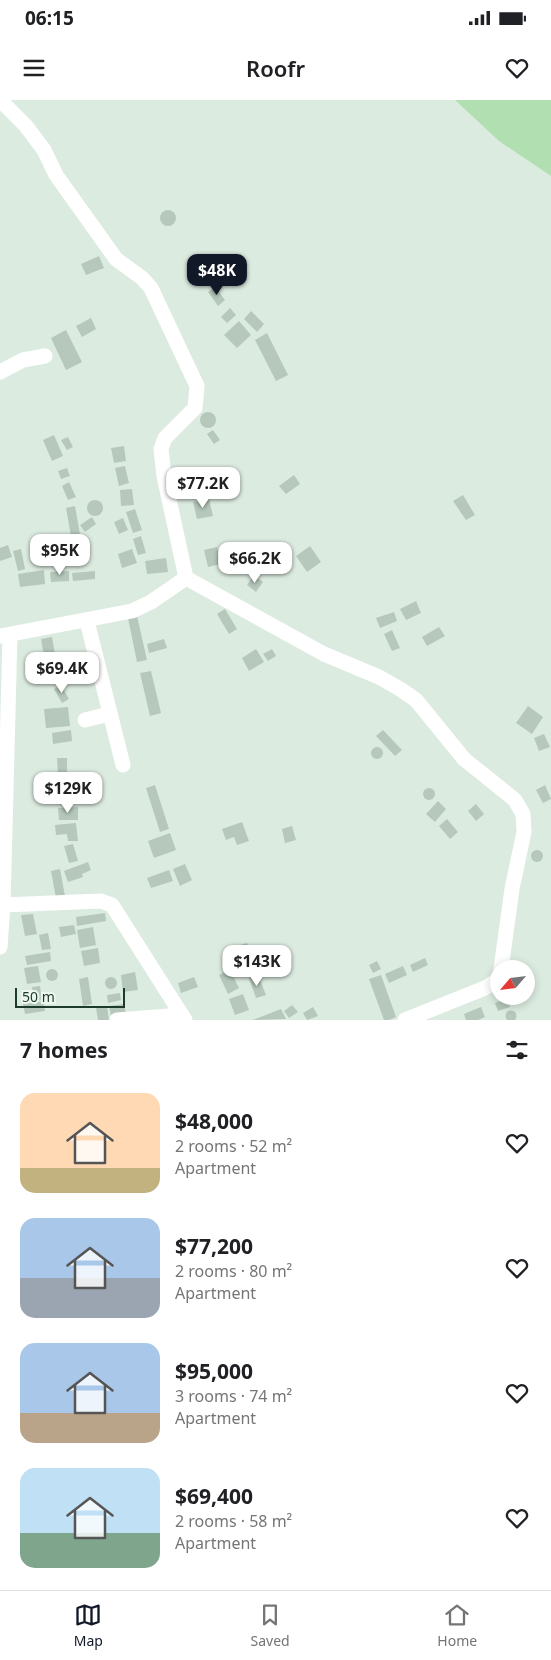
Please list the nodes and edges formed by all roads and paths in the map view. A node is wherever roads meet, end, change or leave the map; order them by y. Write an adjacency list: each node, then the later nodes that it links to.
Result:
1 (0, 100): 4 (street)
2 (45, 356): 3 (street)
3 (0, 372)
4 (186, 578): 5 (street); 13 (street)
5 (87, 621): 6 (street); 7 (street)
6 (5, 636): 9 (street)
7 (109, 714): 8 (street); 10 (street)
8 (85, 720)
9 (4, 760): 11 (street)
10 (123, 765)
11 (3, 905): 12 (street); 15 (street)
12 (0, 947)
13 (503, 960)
14 (490, 985): 17 (street)
15 (183, 1018): 16 (street)
16 (117, 1020)
17 (405, 1020)

